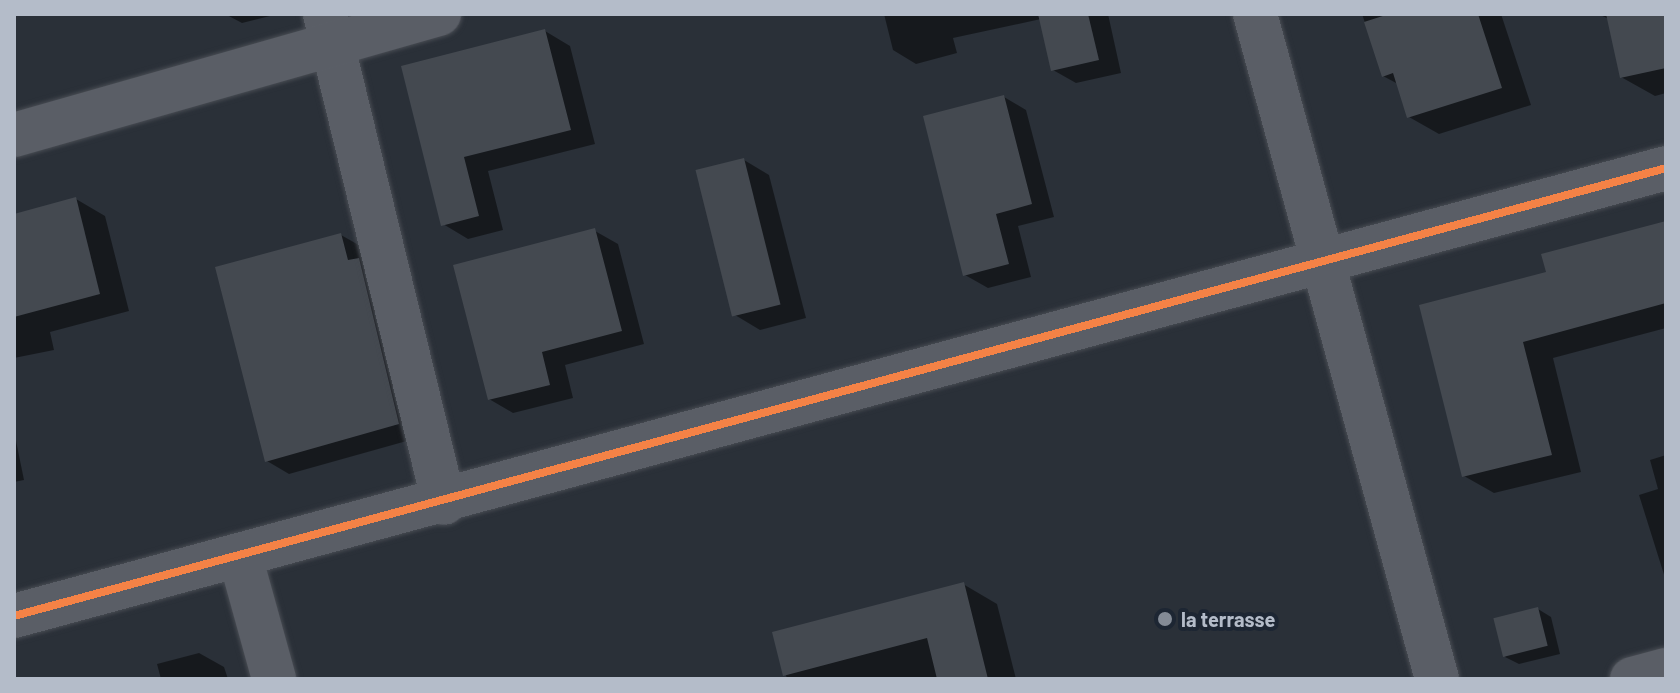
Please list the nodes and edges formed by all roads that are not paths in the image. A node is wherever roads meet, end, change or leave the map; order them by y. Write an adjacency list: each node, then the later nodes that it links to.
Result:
1 (439, 14): 3 (street)
2 (1255, 14): 6 (street)
3 (329, 29): 4 (street); 7 (street)
4 (14, 135)
5 (1666, 168): 6 (street)
6 (1323, 263): 7 (street); 12 (street)
7 (444, 503): 8 (street)
8 (240, 556): 9 (street); 11 (street)
9 (14, 616)
10 (1666, 670): 13 (street)
11 (274, 679)
12 (1437, 679)
13 (1632, 679)

